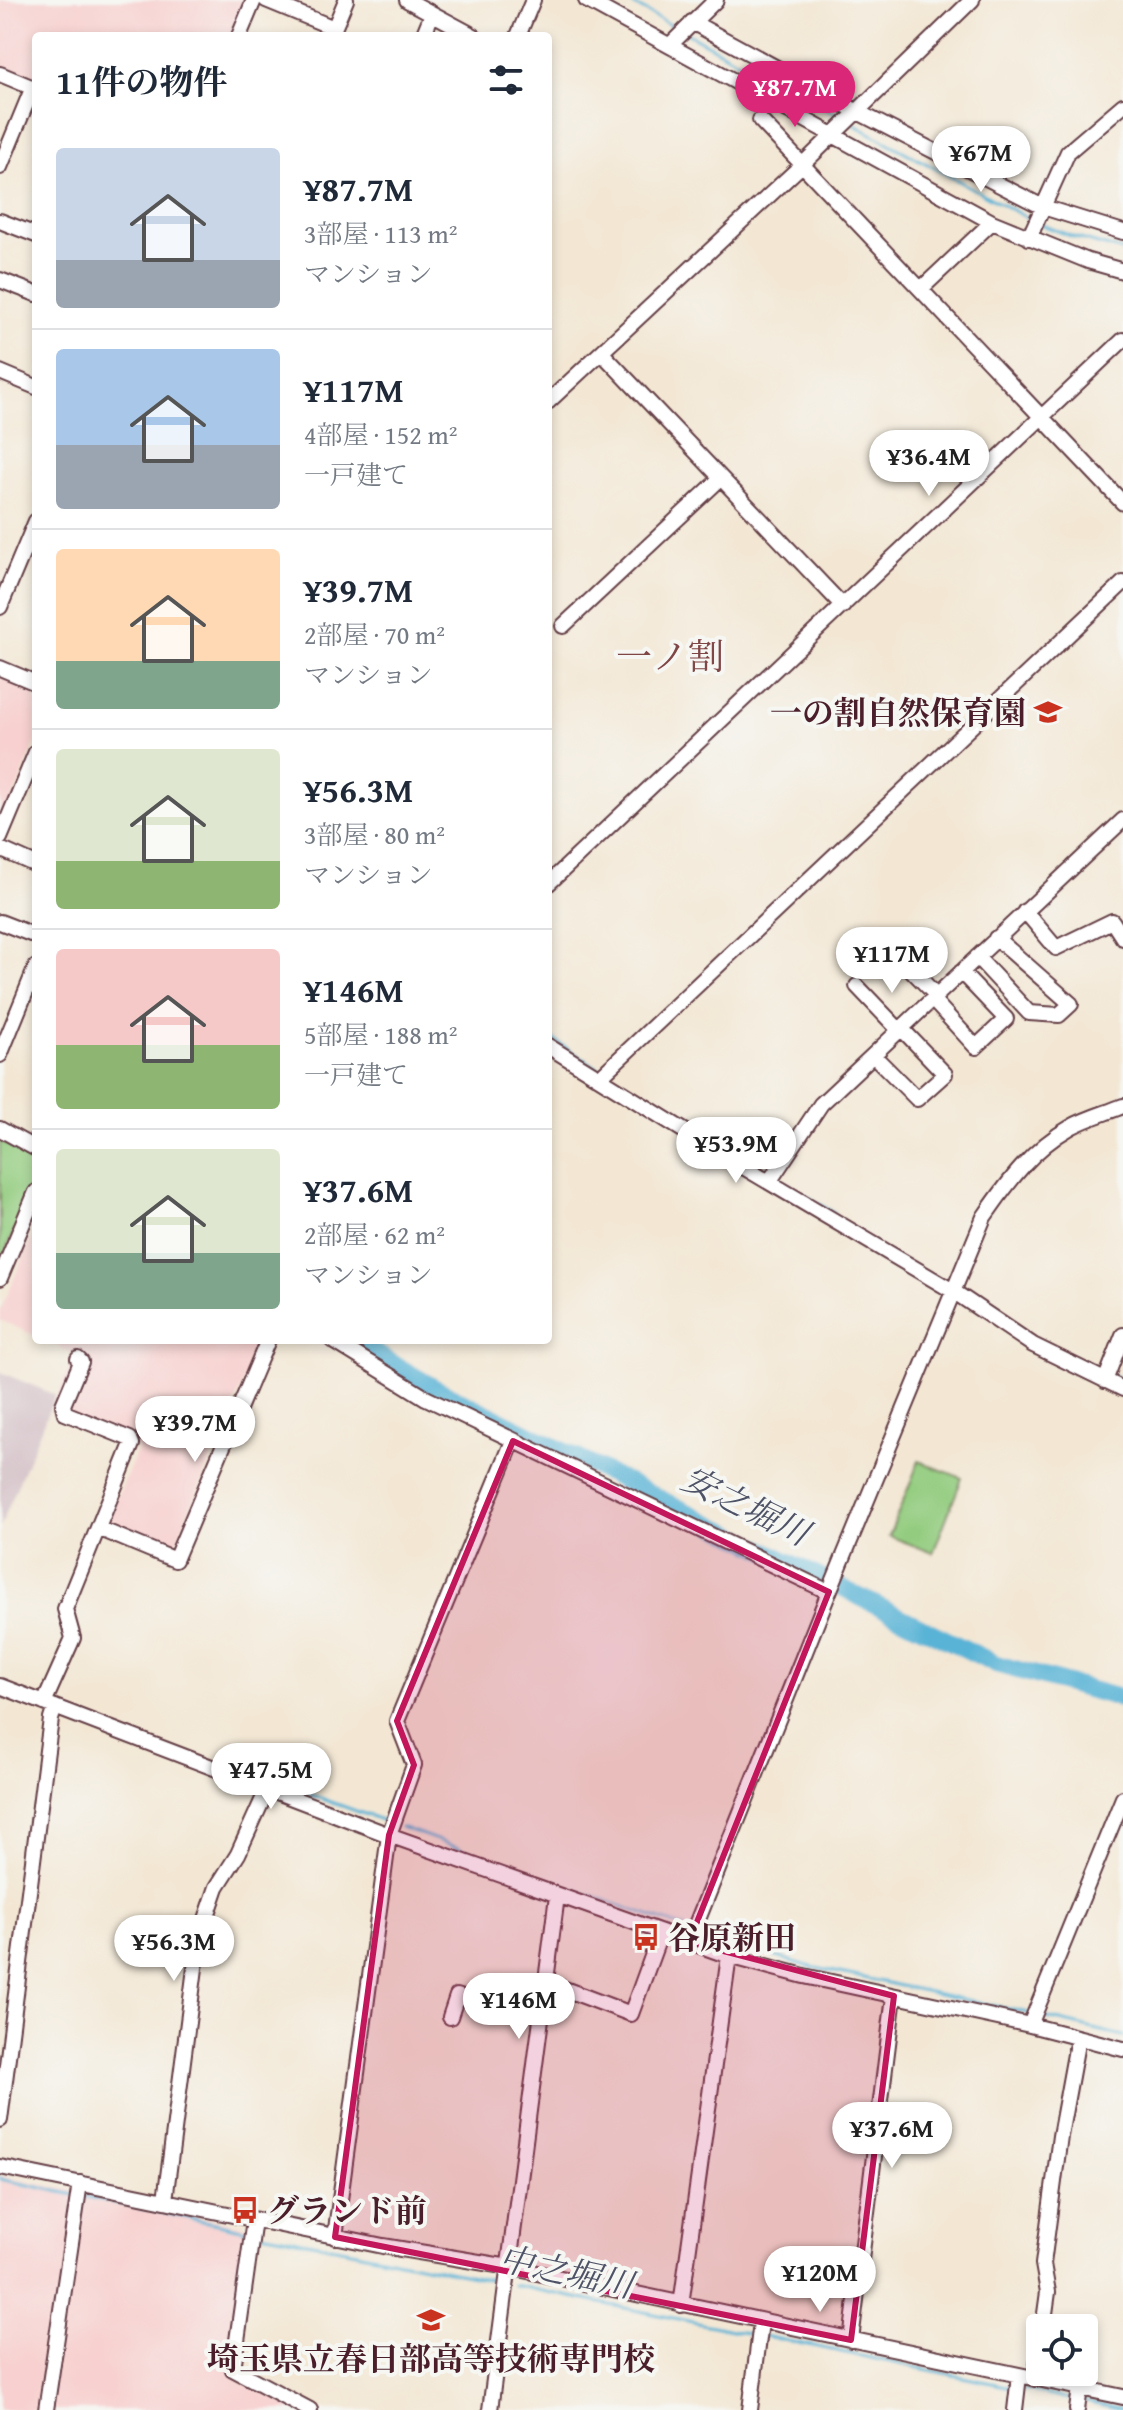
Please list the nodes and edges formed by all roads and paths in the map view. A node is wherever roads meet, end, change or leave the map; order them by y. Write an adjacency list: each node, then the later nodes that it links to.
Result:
1 (254, 0): 11 (street)
2 (266, 0): 12 (street)
3 (346, 0): 12 (street)
4 (407, 0): 9 (street)
5 (533, 0): 15 (street)
6 (586, 0): 16 (street)
7 (716, 0): 10 (street)
8 (972, 0): 21 (street)
9 (432, 14): 13 (street); 14 (street)
10 (692, 22): 16 (street); 21 (street)
11 (241, 32)
12 (332, 32)
13 (425, 32)
14 (466, 32)
15 (520, 32)
16 (675, 40): 23 (street)
17 (0, 74): 18 (street)
18 (32, 87)
19 (32, 93): 25 (street)
20 (1123, 105): 26 (street)
21 (856, 111): 23 (street); 26 (street)
22 (760, 120): 24 (street)
23 (833, 134): 24 (street); 28 (street)
24 (803, 164): 34 (street); 37 (street)
25 (0, 167)
26 (1042, 209): 29 (street); 30 (street)
27 (0, 221): 31 (street)
28 (992, 222): 29 (street); 34 (street)
29 (1032, 232): 32 (street)
30 (1123, 232)
31 (32, 233)
32 (1123, 271)
33 (0, 280): 35 (street)
34 (922, 288): 41 (street)
35 (32, 292)
36 (1123, 340): 41 (street)
37 (602, 353): 40 (street); 42 (street)
38 (1, 375): 39 (street)
39 (32, 386)
40 (552, 398)
41 (1041, 417): 43 (street); 46 (street)
42 (721, 478): 46 (street); 48 (street)
43 (1123, 503)
44 (32, 531): 47 (street)
45 (1123, 583): 72 (street)
46 (843, 606): 56 (street)
47 (0, 607)
48 (563, 626)
49 (0, 668): 50 (street)
50 (32, 681)
51 (32, 762): 53 (street)
52 (1123, 820): 57 (street)
53 (0, 838)
54 (0, 849): 55 (street)
55 (32, 863)
56 (552, 880)
57 (1025, 911): 60 (street); 61 (street)
58 (0, 922): 59 (street)
59 (32, 934)
60 (996, 938): 63 (street); 63 (street)
61 (1123, 938)
62 (894, 952): 67 (street)
63 (977, 957): 64 (street)
64 (961, 972): 67 (street); 67 (street)
65 (32, 977): 70 (street)
66 (857, 986): 68 (street)
67 (934, 997): 68 (street)
68 (900, 1029): 71 (street); 71 (street)
69 (552, 1048): 72 (street)
70 (0, 1055)
71 (873, 1055): 76 (street)
72 (600, 1077): 76 (street)
73 (1123, 1106): 79 (street)
74 (0, 1129): 75 (street)
75 (32, 1147)
76 (769, 1182): 79 (street)
77 (32, 1202): 78 (street)
78 (0, 1278)
79 (953, 1291): 84 (street); 88 (street)
80 (1123, 1335): 84 (street)
81 (266, 1344): 87 (street)
82 (338, 1344): 86 (street)
83 (78, 1359): 87 (street)
84 (1105, 1381): 85 (street)
85 (1123, 1389)
86 (513, 1441): 88 (street); 93 (street)
87 (98, 1528): 90 (street)
88 (829, 1592): 96 (street)
89 (0, 1686): 90 (street)
90 (50, 1705): 91 (street); 104 (street)
91 (267, 1790): 93 (street); 107 (street)
92 (1123, 1798): 101 (street)
93 (389, 1835): 94 (street); 109 (street)
94 (557, 1896): 95 (street); 98 (street)
95 (661, 1932): 96 (street); 98 (street)
96 (689, 1942): 97 (street)
97 (729, 1956): 99 (street); 111 (street)
98 (545, 1989): 100 (street); 110 (street)
99 (894, 1996): 101 (street); 114 (street)
100 (450, 2017)
101 (1033, 2018): 102 (street)
102 (1078, 2038): 103 (street); 112 (street)
103 (1123, 2049)
104 (0, 2120)
105 (0, 2167): 106 (street)
106 (80, 2183): 107 (street); 120 (street)
107 (165, 2200): 108 (street)
108 (254, 2220): 109 (street); 121 (street)
109 (335, 2237): 110 (street)
110 (509, 2267): 111 (street); 122 (street)
111 (681, 2305): 113 (street)
112 (1045, 2314)
113 (760, 2330): 114 (street); 123 (street)
114 (851, 2340): 115 (street)
115 (1019, 2376): 116 (street); 124 (street)
116 (1026, 2377)
117 (1070, 2386): 118 (street)
118 (1080, 2388): 119 (street); 125 (street)
119 (1123, 2397)
120 (46, 2410)
121 (310, 2410)
122 (490, 2410)
123 (750, 2410)
124 (1015, 2410)
125 (1077, 2410)

